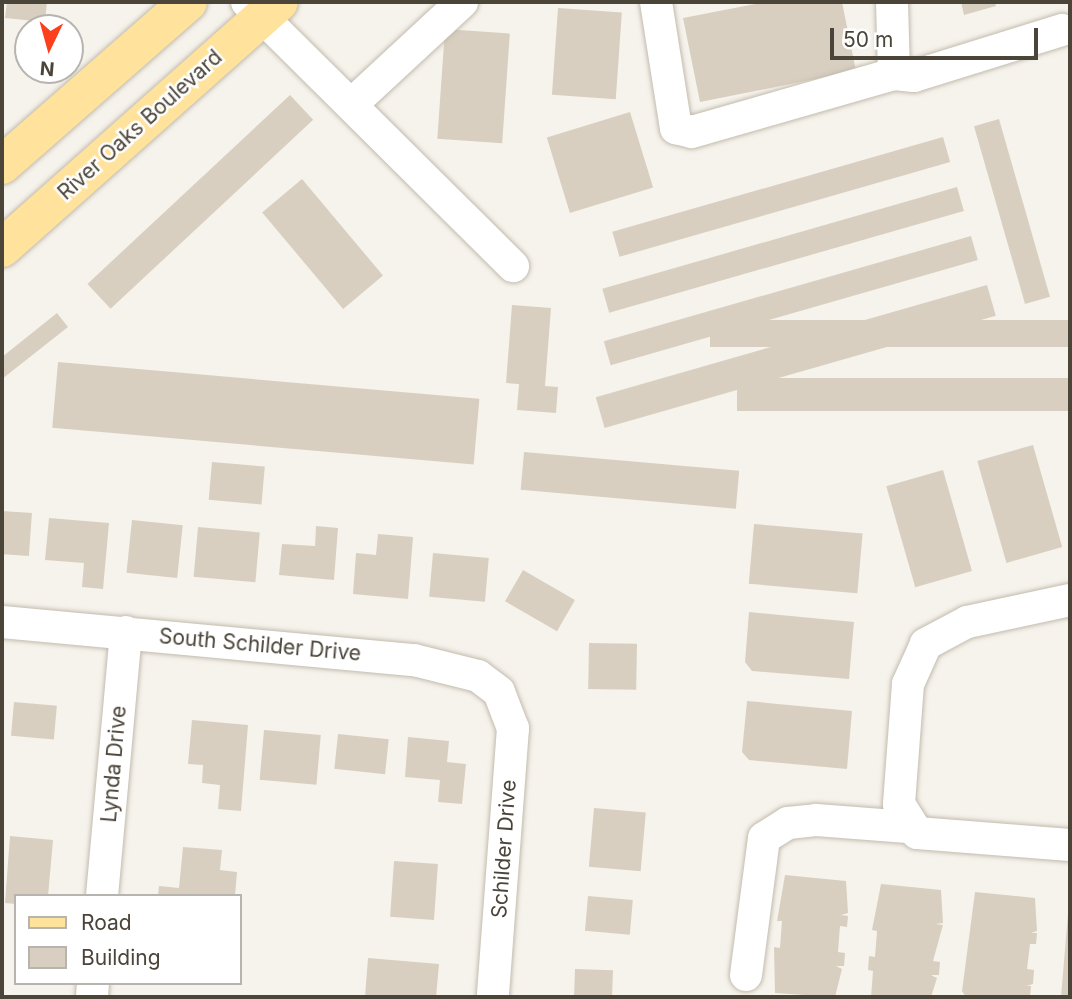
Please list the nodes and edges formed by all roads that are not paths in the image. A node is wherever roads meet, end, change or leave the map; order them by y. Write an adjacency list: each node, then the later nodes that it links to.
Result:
1 (188, 2): 9 (main road)
2 (462, 2): 8 (street)
3 (656, 2): 7 (street)
4 (891, 2): 7 (street)
5 (262, 7): 8 (street); 10 (main road, River Oaks Boulevard)
6 (1062, 30): 7 (street)
7 (894, 74)
8 (352, 104): 11 (street)
9 (2, 165)
10 (2, 248)
11 (513, 266)
12 (1070, 600): 16 (street)
13 (2, 622): 14 (street, South Schilder Drive)
14 (126, 632): 15 (street, South Schilder Drive); 18 (street, Lynda Drive)
15 (505, 701): 20 (street, Schilder Drive)
16 (908, 827): 17 (street); 19 (street)
17 (1070, 845)
18 (102, 894)
19 (746, 975)
20 (493, 997)

